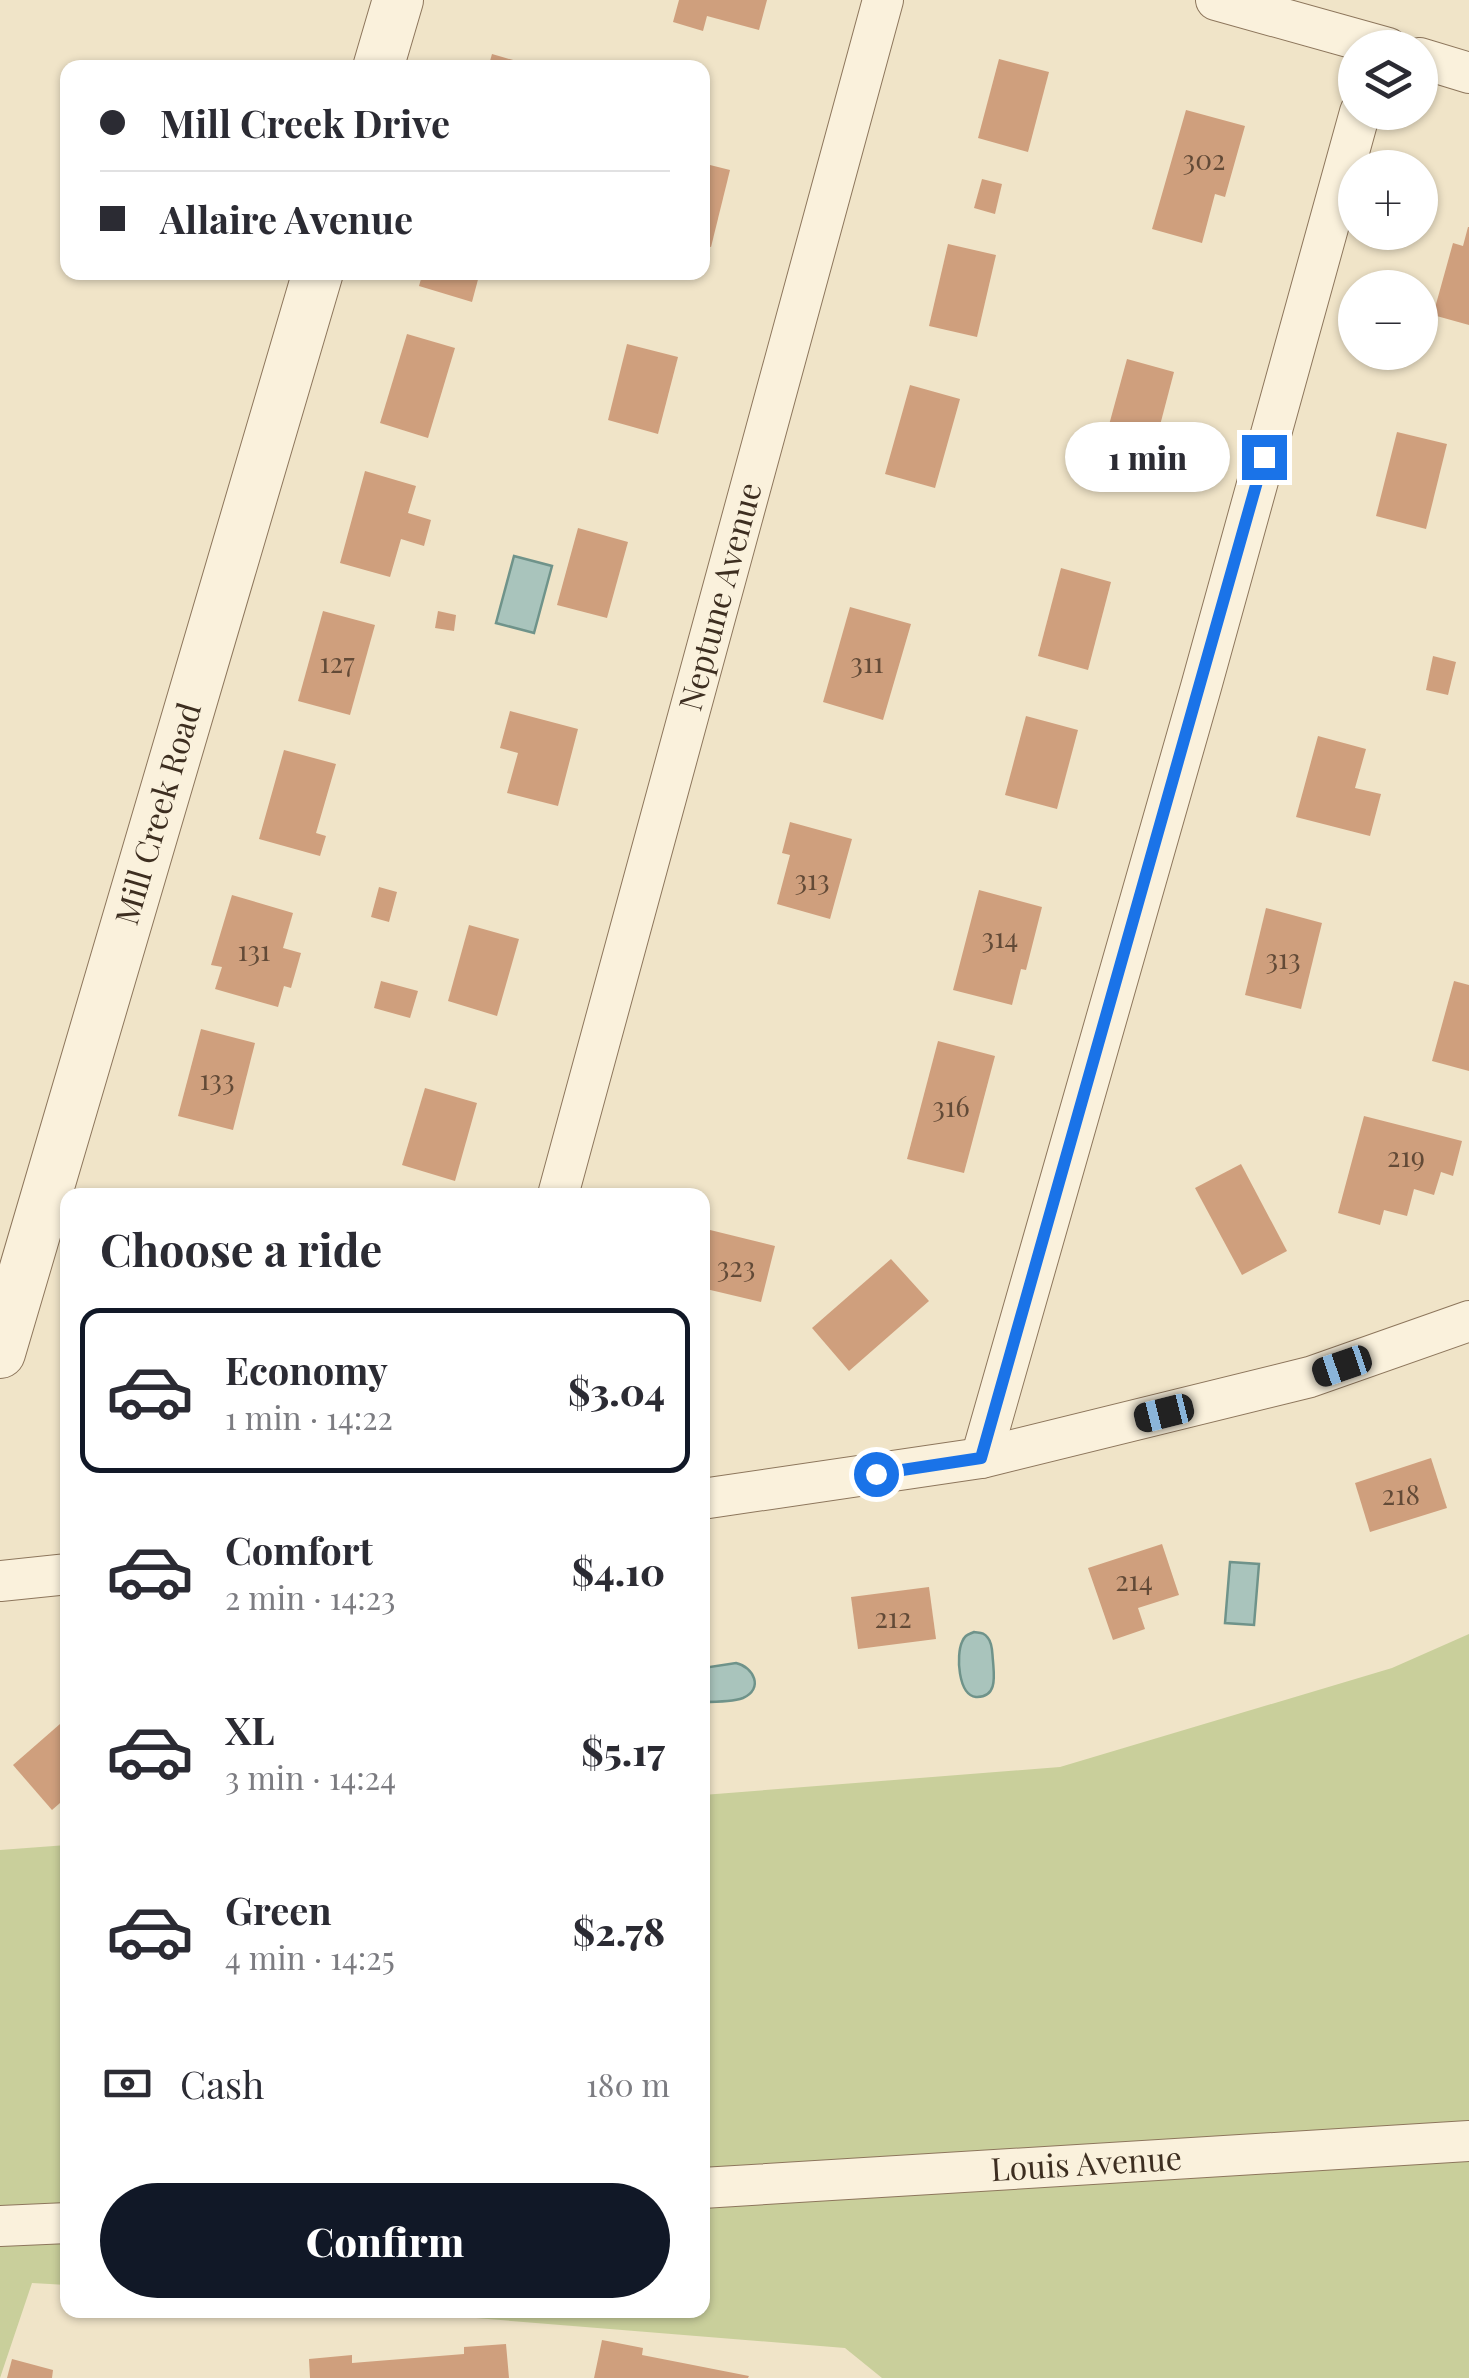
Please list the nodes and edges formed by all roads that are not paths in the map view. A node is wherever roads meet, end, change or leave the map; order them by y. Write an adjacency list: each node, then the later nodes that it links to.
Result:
1 (398, 0): 5 (street)
2 (883, 0): 10 (street, Neptune Avenue)
3 (1216, 0): 4 (street)
4 (1338, 35)
5 (380, 60)
6 (1438, 64): 7 (street)
7 (1469, 73)
8 (1355, 130): 13 (street)
9 (316, 280): 12 (street, Mill Creek Road)
10 (560, 1188)
11 (1469, 1321): 13 (street)
12 (0, 1353)
13 (981, 1458): 14 (street)
14 (710, 1498)
15 (60, 1575): 16 (street)
16 (0, 1581)
17 (1469, 2141): 18 (street, Louis Avenue)
18 (710, 2188)
19 (60, 2223): 20 (street)
20 (0, 2226)

